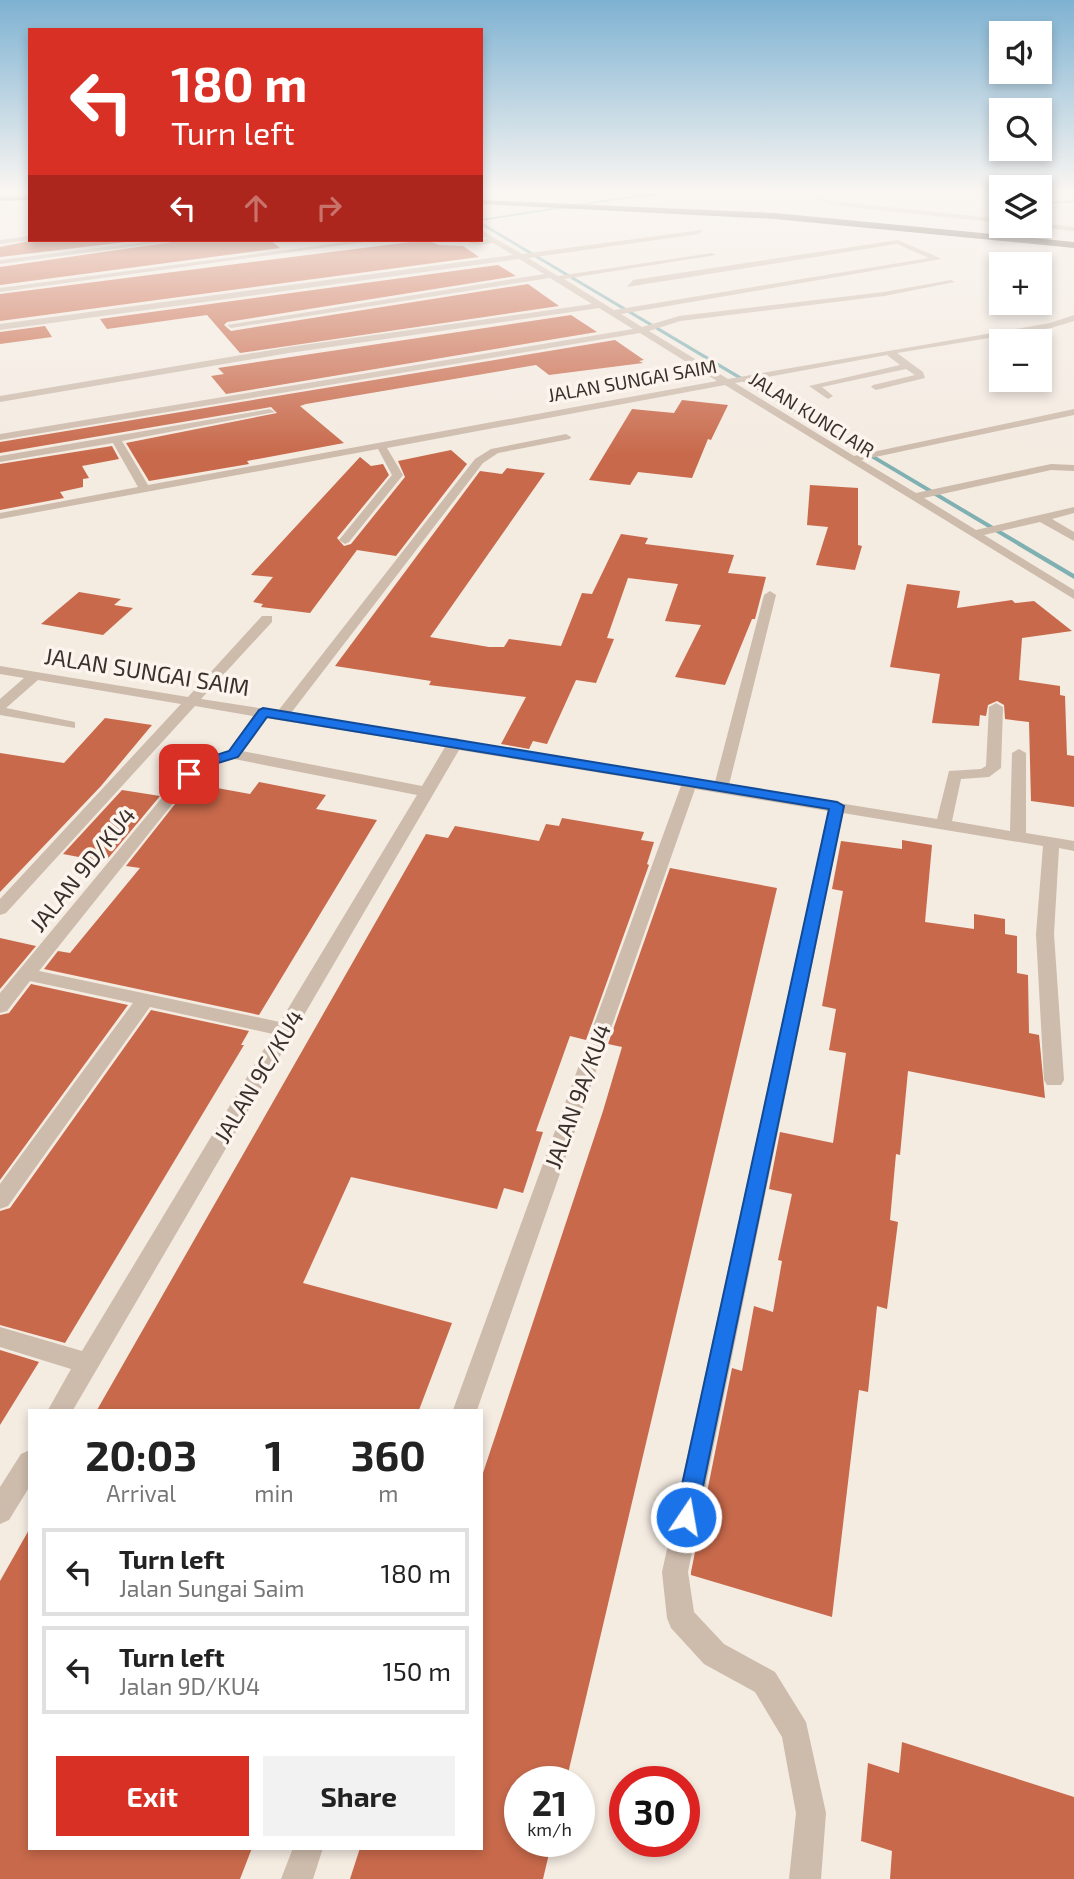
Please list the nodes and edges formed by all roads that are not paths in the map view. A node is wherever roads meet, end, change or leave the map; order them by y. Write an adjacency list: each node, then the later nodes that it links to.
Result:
1 (75, 280): 9 (street)
2 (340, 280): 19 (street)
3 (539, 280): 16 (street)
4 (562, 280): 13 (street, JALAN KUNCI AIR)
5 (649, 280): 10 (street)
6 (814, 280): 7 (street)
7 (806, 281): 12 (street)
8 (951, 282): 20 (street)
9 (0, 290)
10 (640, 292)
11 (650, 298): 12 (street)
12 (661, 304): 14 (street)
13 (600, 305): 14 (street, JALAN KUNCI AIR); 26 (street)
14 (617, 312): 20 (street, JALAN KUNCI AIR)
15 (1074, 318): 17 (street)
16 (231, 324)
17 (1051, 325): 18 (street); 21 (street, JALAN SUNGAI SAIM)
18 (1074, 326)
19 (0, 327)
20 (646, 328): 23 (street, JALAN KUNCI AIR); 29 (street)
21 (889, 352): 22 (street); 23 (street, JALAN SUNGAI SAIM)
22 (907, 366): 24 (street); 25 (street)
23 (731, 382): 32 (street, JALAN SUNGAI SAIM); 34 (street, JALAN KUNCI AIR)
24 (876, 387)
25 (828, 396)
26 (0, 399)
27 (270, 412): 31 (street)
28 (1074, 412): 34 (street)
29 (0, 437)
30 (566, 437): 53 (street)
31 (116, 439): 33 (street); 36 (street)
32 (381, 446): 36 (street, JALAN SUNGAI SAIM); 43 (street)
33 (0, 458)
34 (858, 458): 37 (street, JALAN KUNCI AIR)
35 (1074, 468): 37 (street)
36 (145, 489): 39 (street, JALAN SUNGAI SAIM)
37 (914, 497): 41 (street, JALAN KUNCI AIR)
38 (1074, 510): 40 (street)
39 (0, 516)
40 (1042, 518): 41 (street); 42 (street)
41 (980, 533): 45 (street, JALAN KUNCI AIR)
42 (1074, 537)
43 (345, 540)
44 (770, 595): 59 (street)
45 (1074, 595)
46 (267, 619): 49 (street)
47 (0, 670): 48 (street, JALAN SUNGAI SAIM)
48 (35, 676): 49 (street, JALAN SUNGAI SAIM); 51 (street)
49 (190, 700): 52 (street, JALAN SUNGAI SAIM); 66 (street)
50 (996, 707): 62 (street)
51 (0, 708): 54 (street)
52 (263, 712): 53 (street, JALAN SUNGAI SAIM); 57 (street)
53 (282, 715): 55 (street, JALAN SUNGAI SAIM)
54 (70, 724)
55 (456, 743): 58 (street, JALAN SUNGAI SAIM); 60 (street, JALAN 9C/KU4)
56 (1019, 753): 63 (street)
57 (233, 754): 60 (street); 67 (street, JALAN 9D/KU4)
58 (690, 782): 59 (street, JALAN SUNGAI SAIM); 76 (street, JALAN 9A/KU4)
59 (721, 787): 61 (street, JALAN SUNGAI SAIM)
60 (427, 792): 70 (street, JALAN 9C/KU4)
61 (837, 806): 62 (street, JALAN SUNGAI SAIM); 81 (street)
62 (944, 824): 63 (street, JALAN SUNGAI SAIM)
63 (1018, 837): 64 (street, JALAN SUNGAI SAIM)
64 (1051, 843): 65 (street, JALAN SUNGAI SAIM); 71 (street)
65 (1074, 846)
66 (0, 909)
67 (26, 974): 68 (street); 69 (street, JALAN 9D/KU4)
68 (145, 1000): 70 (street); 72 (street)
69 (0, 1006)
70 (286, 1030): 74 (street, JALAN 9C/KU4)
71 (1054, 1080)
72 (0, 1200)
73 (0, 1337): 74 (street)
74 (88, 1363): 75 (street, JALAN 9C/KU4)
75 (61, 1409)
76 (465, 1409)
77 (28, 1465): 78 (street)
78 (0, 1511)
79 (307, 1850): 80 (street)
80 (297, 1879)
81 (805, 1879)

